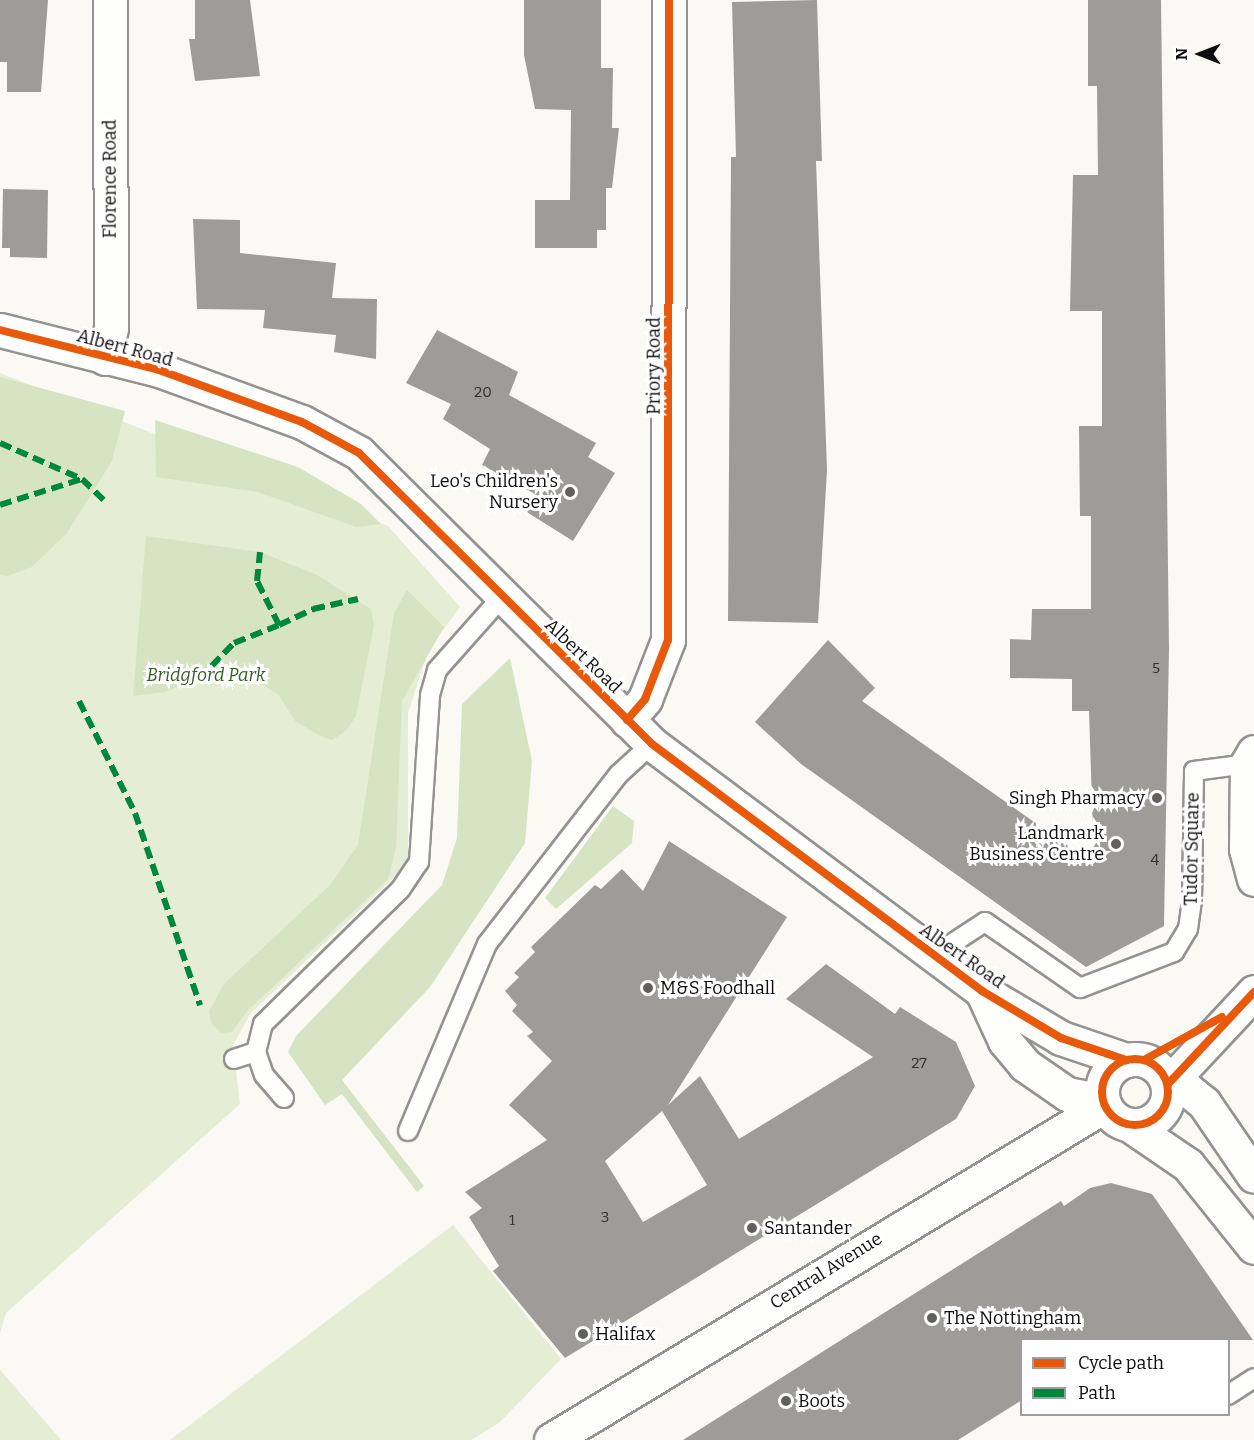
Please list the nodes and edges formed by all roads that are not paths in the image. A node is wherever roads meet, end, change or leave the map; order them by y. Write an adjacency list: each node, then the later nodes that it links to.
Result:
1 (110, 0): 4 (street, Florence Road)
2 (669, 0): 6 (street, Priory Road)
3 (0, 330): 4 (street, Albert Road)
4 (105, 358): 5 (street, Albert Road)
5 (501, 598): 6 (street, Albert Road); 13 (lane)
6 (627, 720): 7 (street, Albert Road)
7 (652, 744): 10 (street, Albert Road); 20 (lane)
8 (1250, 758): 9 (street); 10 (lane, Tudor Square)
9 (1254, 879)
10 (933, 956): 11 (street, Albert Road)
11 (982, 991): 15 (street, Albert Road); 18 (street, Albert Road)
12 (1243, 1001): 15 (street); 16 (street)
13 (256, 1052): 14 (lane); 17 (lane)
14 (234, 1059)
15 (1135, 1060): 16 (street); 18 (street)
16 (1168, 1086): 19 (street); 21 (street)
17 (284, 1098)
18 (1104, 1103): 19 (street); 25 (street, Central Avenue)
19 (1131, 1126): 22 (street)
20 (408, 1131)
21 (1254, 1176)
22 (1254, 1247)
23 (1254, 1378): 24 (lane)
24 (1230, 1394)
25 (551, 1440)

